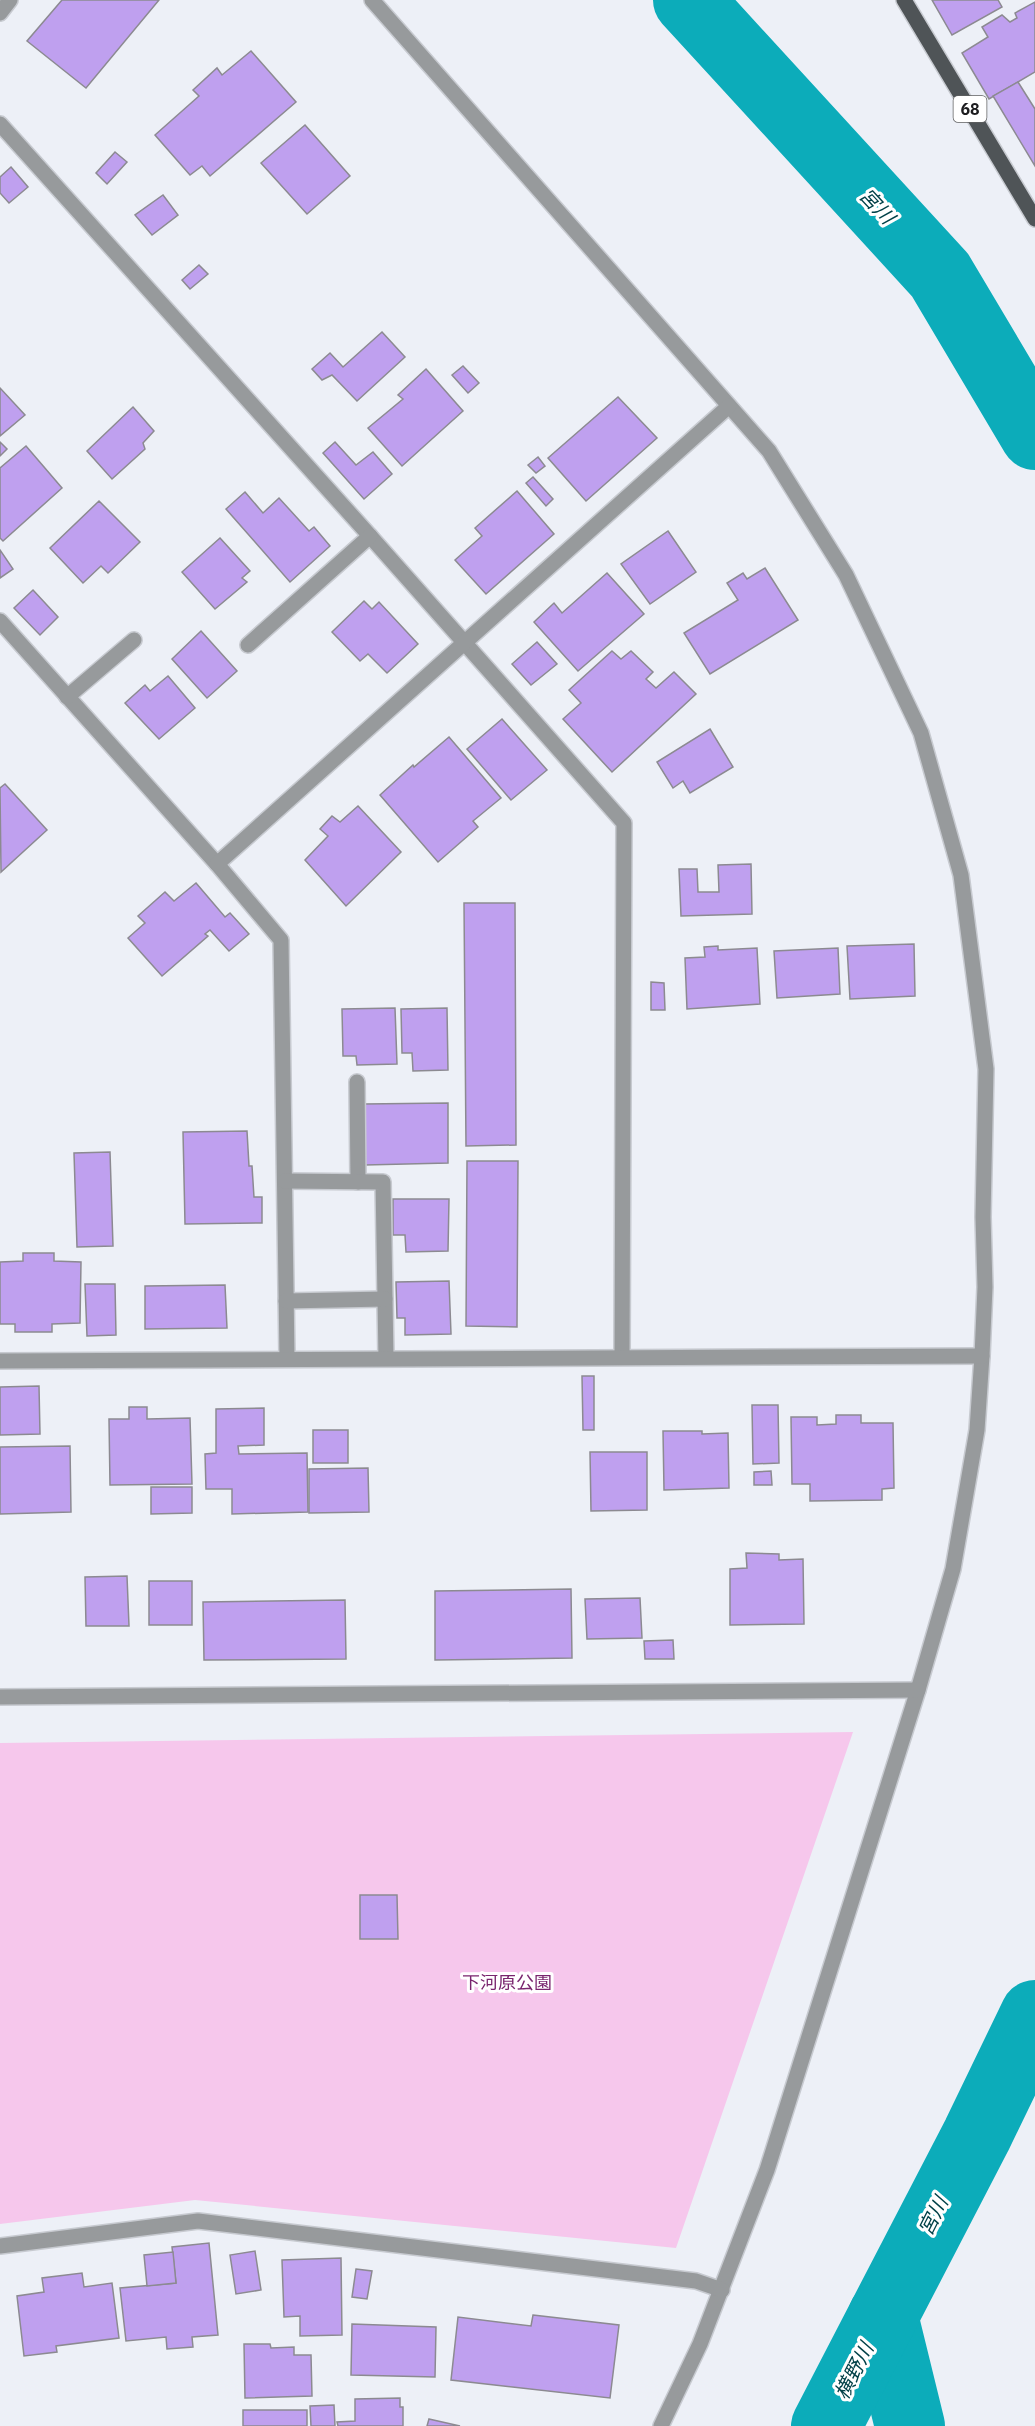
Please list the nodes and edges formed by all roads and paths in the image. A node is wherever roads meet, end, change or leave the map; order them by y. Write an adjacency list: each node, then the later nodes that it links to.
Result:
1 (10, 0): 4 (street)
2 (372, 0): 7 (street)
3 (904, 0): 6 (main road, 68)
4 (0, 13)
5 (0, 124): 8 (street)
6 (1035, 219)
7 (729, 406): 11 (street); 21 (street)
8 (370, 536): 11 (street); 12 (street)
9 (0, 621): 13 (street)
10 (134, 640): 13 (street)
11 (465, 642): 14 (street); 20 (street)
12 (248, 645)
13 (67, 697): 14 (street)
14 (218, 864): 16 (street)
15 (357, 1082): 17 (street)
16 (285, 1181): 17 (street); 19 (street)
17 (358, 1182): 18 (street)
18 (385, 1299): 19 (street); 23 (street)
19 (286, 1301): 22 (street)
20 (622, 1356): 21 (street); 23 (street)
21 (982, 1356): 25 (street)
22 (287, 1358): 23 (street); 24 (street)
23 (386, 1358)
24 (0, 1360)
25 (918, 1690): 26 (street); 28 (street)
26 (0, 1697)
27 (0, 2246): 28 (street)
28 (722, 2290): 29 (street)
29 (661, 2426)

